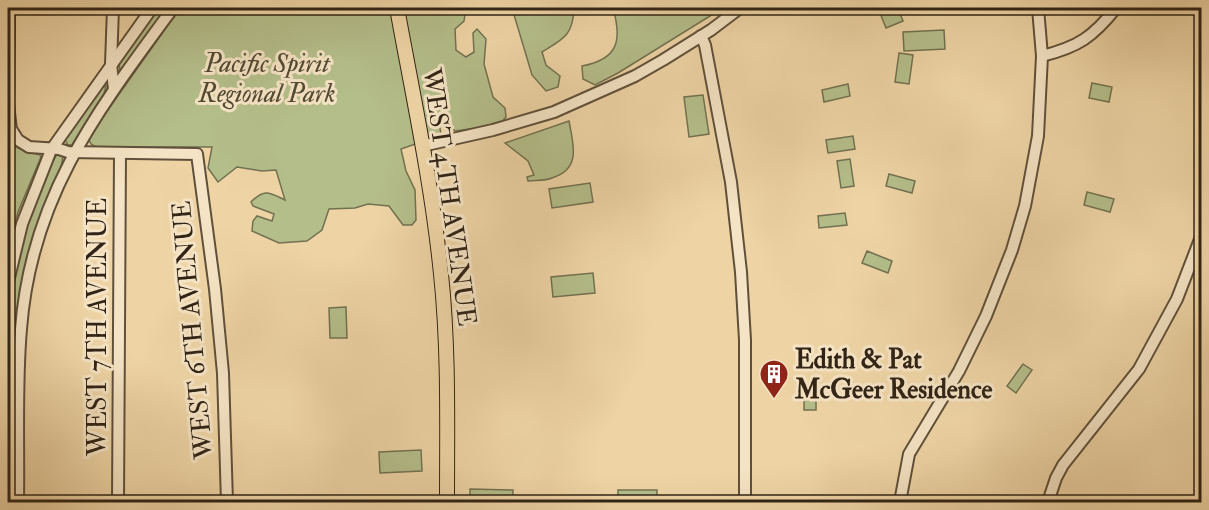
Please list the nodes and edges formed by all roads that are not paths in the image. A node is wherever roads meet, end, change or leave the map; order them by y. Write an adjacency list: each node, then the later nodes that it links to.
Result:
1 (9, 8): 14 (street)
2 (113, 8): 11 (street)
3 (152, 8): 11 (street)
4 (173, 8): 12 (street)
5 (397, 8): 13 (main road, WEST 4TH AVENUE)
6 (740, 8): 9 (street)
7 (1038, 8): 10 (street)
8 (1116, 8): 10 (street)
9 (701, 36): 13 (street); 23 (street)
10 (1042, 56): 24 (street)
11 (111, 64): 12 (street); 14 (street)
12 (114, 89): 15 (street)
13 (422, 146): 22 (main road, WEST 4TH AVENUE)
14 (51, 150): 15 (street); 18 (street)
15 (74, 152): 16 (street); 19 (street)
16 (120, 153): 20 (street, WEST 7TH AVENUE); 21 (street, WEST 6TH AVENUE)
17 (1202, 234): 25 (street)
18 (8, 282)
19 (18, 502)
20 (118, 502)
21 (226, 502)
22 (447, 502)
23 (745, 502)
24 (900, 502)
25 (1048, 502)

